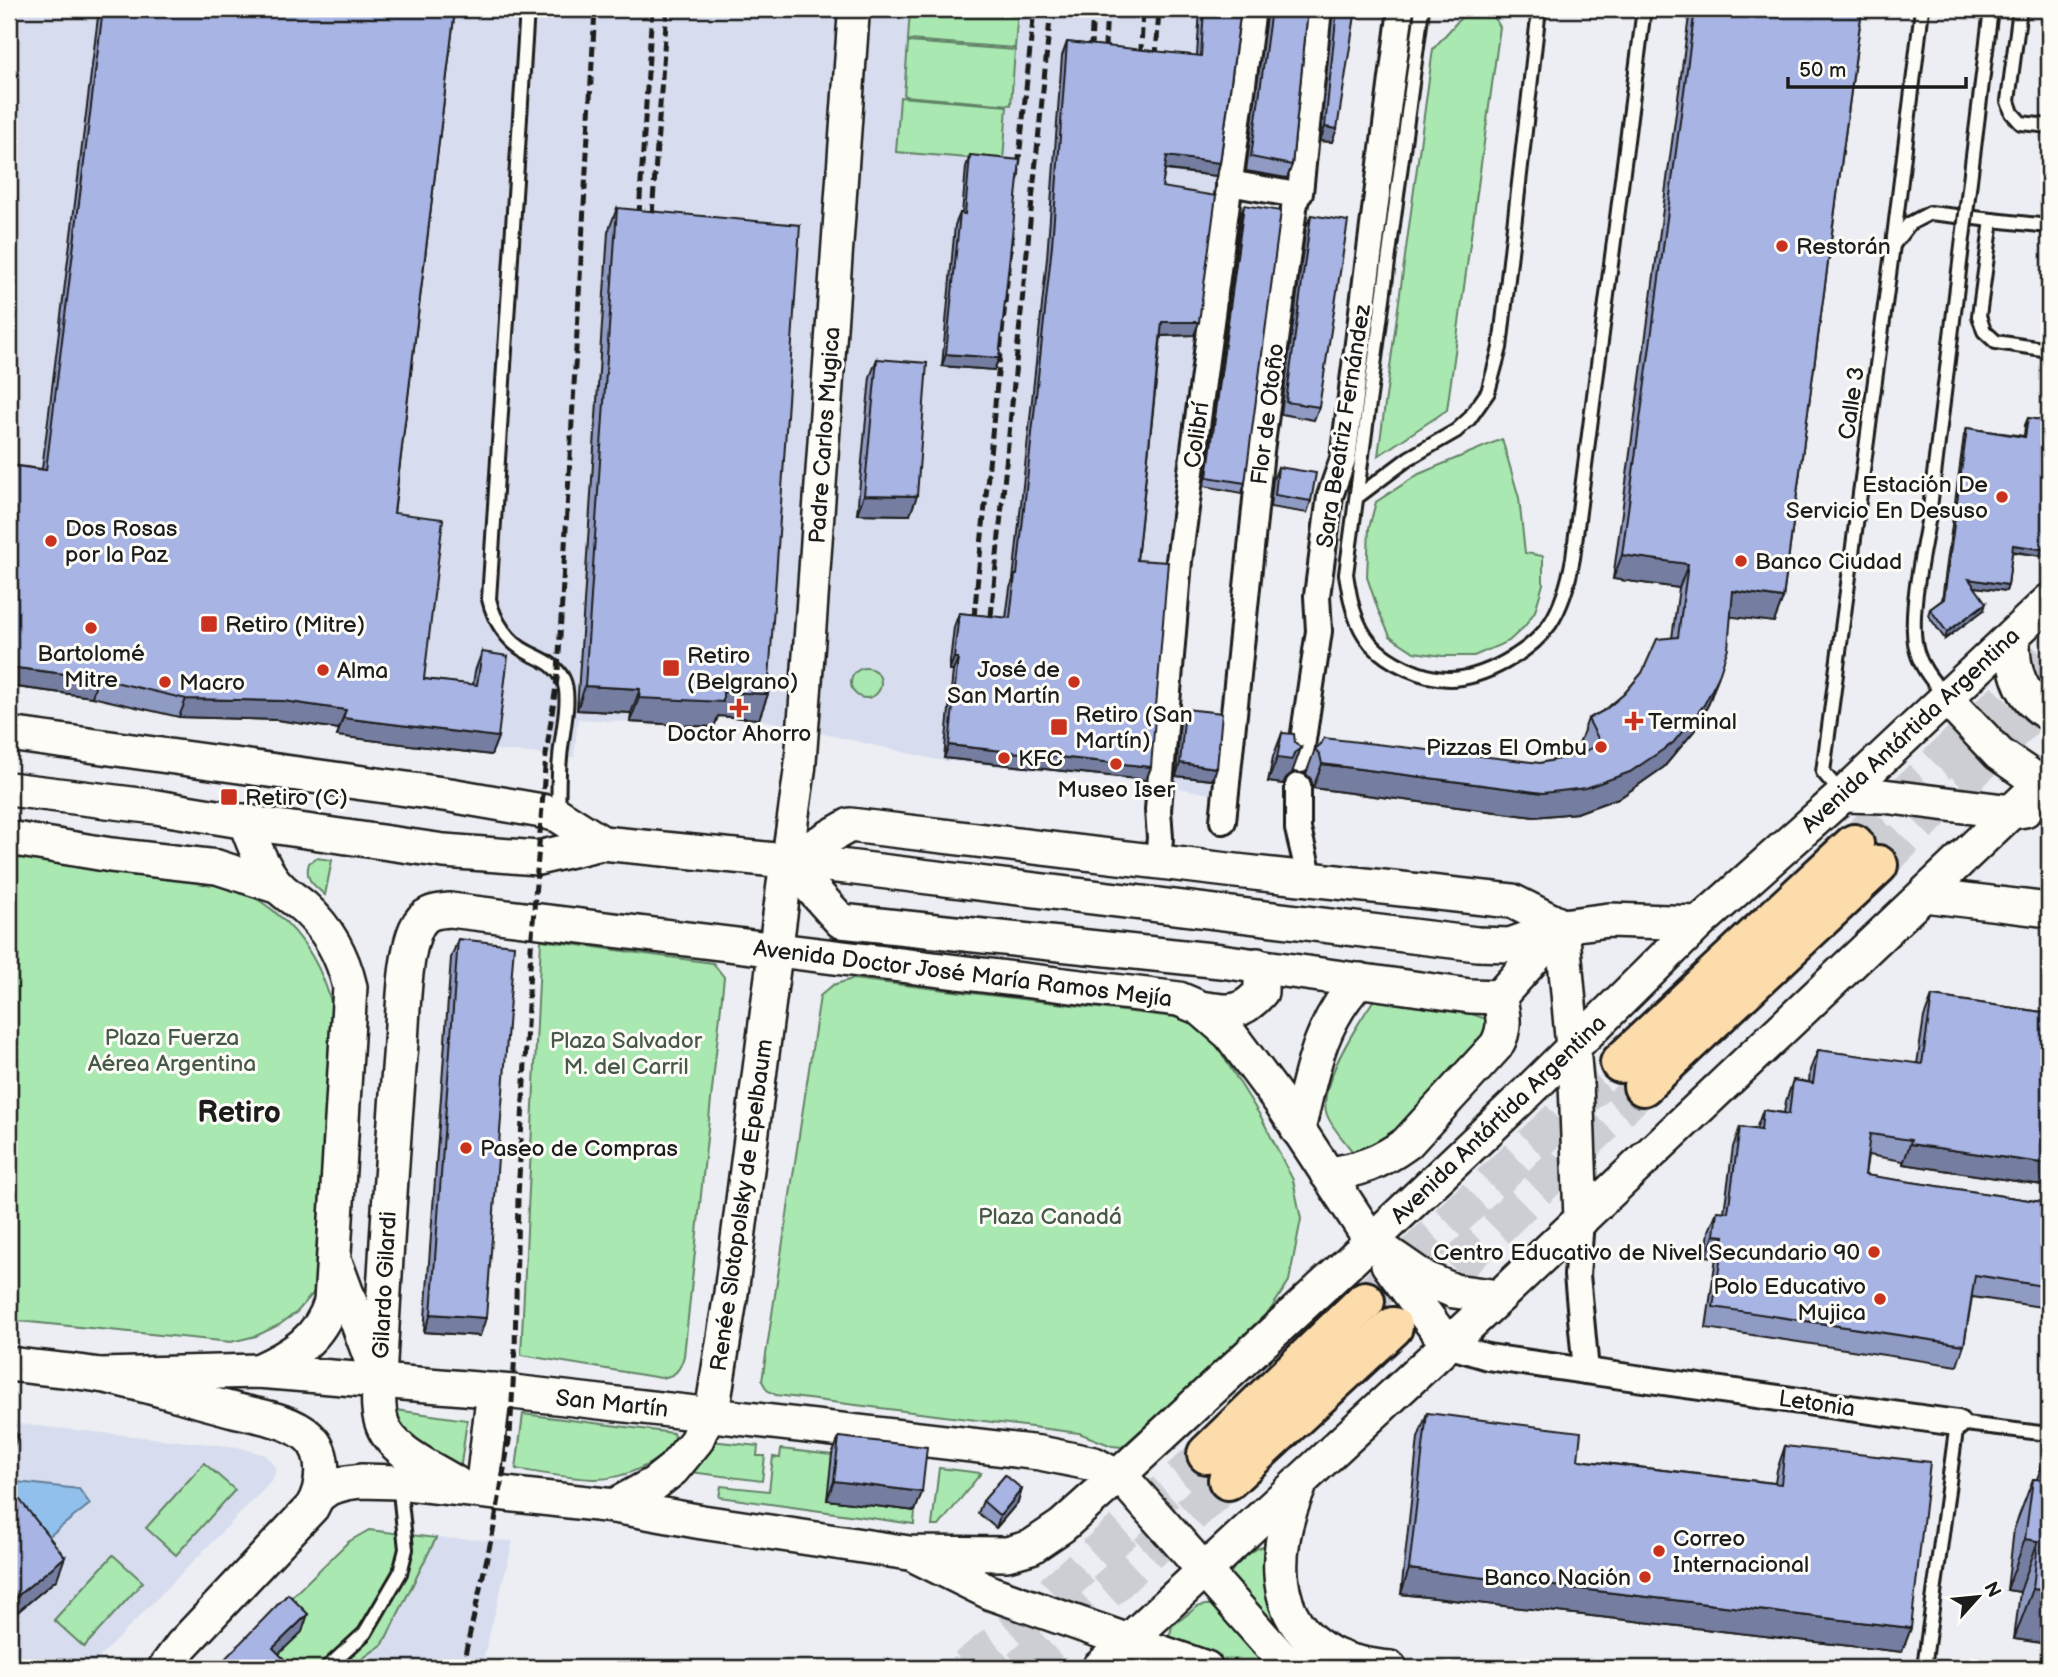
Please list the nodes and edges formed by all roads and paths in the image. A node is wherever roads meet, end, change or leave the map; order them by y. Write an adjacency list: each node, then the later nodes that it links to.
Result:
1 (527, 9): 31 (lane)
2 (853, 9): 37 (street, Padre Carlos Mugica)
3 (1253, 9): 13 (street, Colibrí)
4 (1319, 9): 14 (street, Flor de Otoño)
5 (1401, 9): 25 (street, Sara Beatriz Fernández)
6 (1422, 9): 19 (lane)
7 (1539, 9): 19 (lane)
8 (1644, 9): 19 (lane)
9 (1922, 9): 17 (lane, Calle 3)
10 (1991, 9): 22 (lane, bridge)
11 (2020, 9): 12 (lane)
12 (2049, 126)
13 (1229, 183): 14 (street); 38 (street, Colibrí)
14 (1297, 195): 33 (street, Flor de Otoño)
15 (1992, 220): 16 (lane); 17 (lane); 18 (lane)
16 (2049, 226)
17 (1893, 245): 29 (lane, Calle 3)
18 (2049, 350)
19 (1357, 497)
20 (2049, 601): 21 (main road, Avenida Antártida Argentina)
21 (2013, 636): 22 (main road, Avenida Antártida Argentina); 23 (main road)
22 (1947, 698): 28 (main road); 29 (main road, Avenida Antártida Argentina)
23 (2049, 714)
24 (9, 734): 31 (main road)
25 (1300, 760)
26 (1298, 786): 40 (street)
27 (9, 789): 32 (main road)
28 (2047, 789): 30 (main road)
29 (1843, 794): 30 (main road); 45 (main road, Avenida Antártida Argentina)
30 (2012, 812): 42 (main road)
31 (558, 815): 35 (main road)
32 (244, 821): 35 (main road); 39 (main road); 41 (main road)
33 (1223, 821)
34 (9, 838): 39 (main road)
35 (602, 843): 37 (main road)
36 (1866, 854): 53 (highway)
37 (787, 860): 38 (main road); 46 (main road); 47 (main road, Renée Slotopolsky de Epelbaum); 48 (main road, Avenida Doctor José María Ramos Mejía)
38 (1158, 862): 40 (main road)
39 (196, 866): 41 (main road)
40 (1310, 879): 46 (main road)
41 (279, 887): 58 (main road, Gilardo Gilardi)
42 (1924, 895): 43 (main road); 56 (main road)
43 (2049, 910)
44 (422, 919): 47 (main road, Avenida Doctor José María Ramos Mejía); 67 (main road, Gilardo Gilardi)
45 (1699, 923): 46 (main road); 52 (main road, Avenida Antártida Argentina)
46 (1562, 926): 50 (main road); 52 (main road)
47 (775, 949): 51 (main road, Avenida Doctor José María Ramos Mejía); 69 (main road, Renée Slotopolsky de Epelbaum)
48 (1257, 965): 49 (main road, Avenida Doctor José María Ramos Mejía); 51 (main road)
49 (1360, 980): 50 (main road, Avenida Doctor José María Ramos Mejía); 54 (main road)
50 (1499, 997): 55 (main road)
51 (1200, 1008): 54 (main road, Avenida Doctor José María Ramos Mejía)
52 (1574, 1047): 56 (main road); 57 (main road, Avenida Antártida Argentina)
53 (1632, 1075)
54 (1298, 1130): 55 (main road, Avenida Doctor José María Ramos Mejía)
55 (1327, 1174): 57 (main road, Avenida Doctor José María Ramos Mejía)
56 (1581, 1220): 59 (main road); 65 (street)
57 (1371, 1242): 59 (main road, Avenida Doctor José María Ramos Mejía); 62 (main road); 72 (main road, Avenida Antártida Argentina)
58 (335, 1262): 64 (main road); 67 (main road, Gilardo Gilardi)
59 (1499, 1297): 62 (main road)
60 (1365, 1301): 61 (highway)
61 (1394, 1327)
62 (1448, 1345): 65 (street, Letonia); 73 (main road)
63 (9, 1364): 66 (main road, San Martín)
64 (258, 1371): 66 (main road, San Martín); 67 (main road, San Martín)
65 (1586, 1371): 70 (street, Letonia)
66 (100, 1375): 76 (main road, San Martín)
67 (379, 1380): 68 (main road, San Martín); 75 (main road)
68 (494, 1390): 69 (main road, San Martín); 75 (main road)
69 (709, 1413): 72 (main road, San Martín); 77 (main road, Renée Slotopolsky de Epelbaum)
70 (1957, 1423): 71 (lane, Letonia); 88 (lane)
71 (2049, 1434)
72 (1118, 1476): 78 (main road, Avenida Antártida Argentina); 79 (main road, San Martín)
73 (1302, 1481): 79 (main road); 87 (main road)
74 (398, 1482): 75 (main road); 76 (main road); 83 (lane)
75 (473, 1490): 77 (main road)
76 (318, 1496): 81 (main road)
77 (614, 1506): 78 (main road)
78 (909, 1553): 80 (main road)
79 (1206, 1569): 80 (main road); 86 (main road, San Martín)
80 (1130, 1641): 84 (main road); 85 (main road)
81 (173, 1657): 82 (main road)
82 (152, 1668)
83 (327, 1668)
84 (1099, 1668)
85 (1206, 1668)
86 (1294, 1668)
87 (1390, 1668)
88 (1924, 1668)

